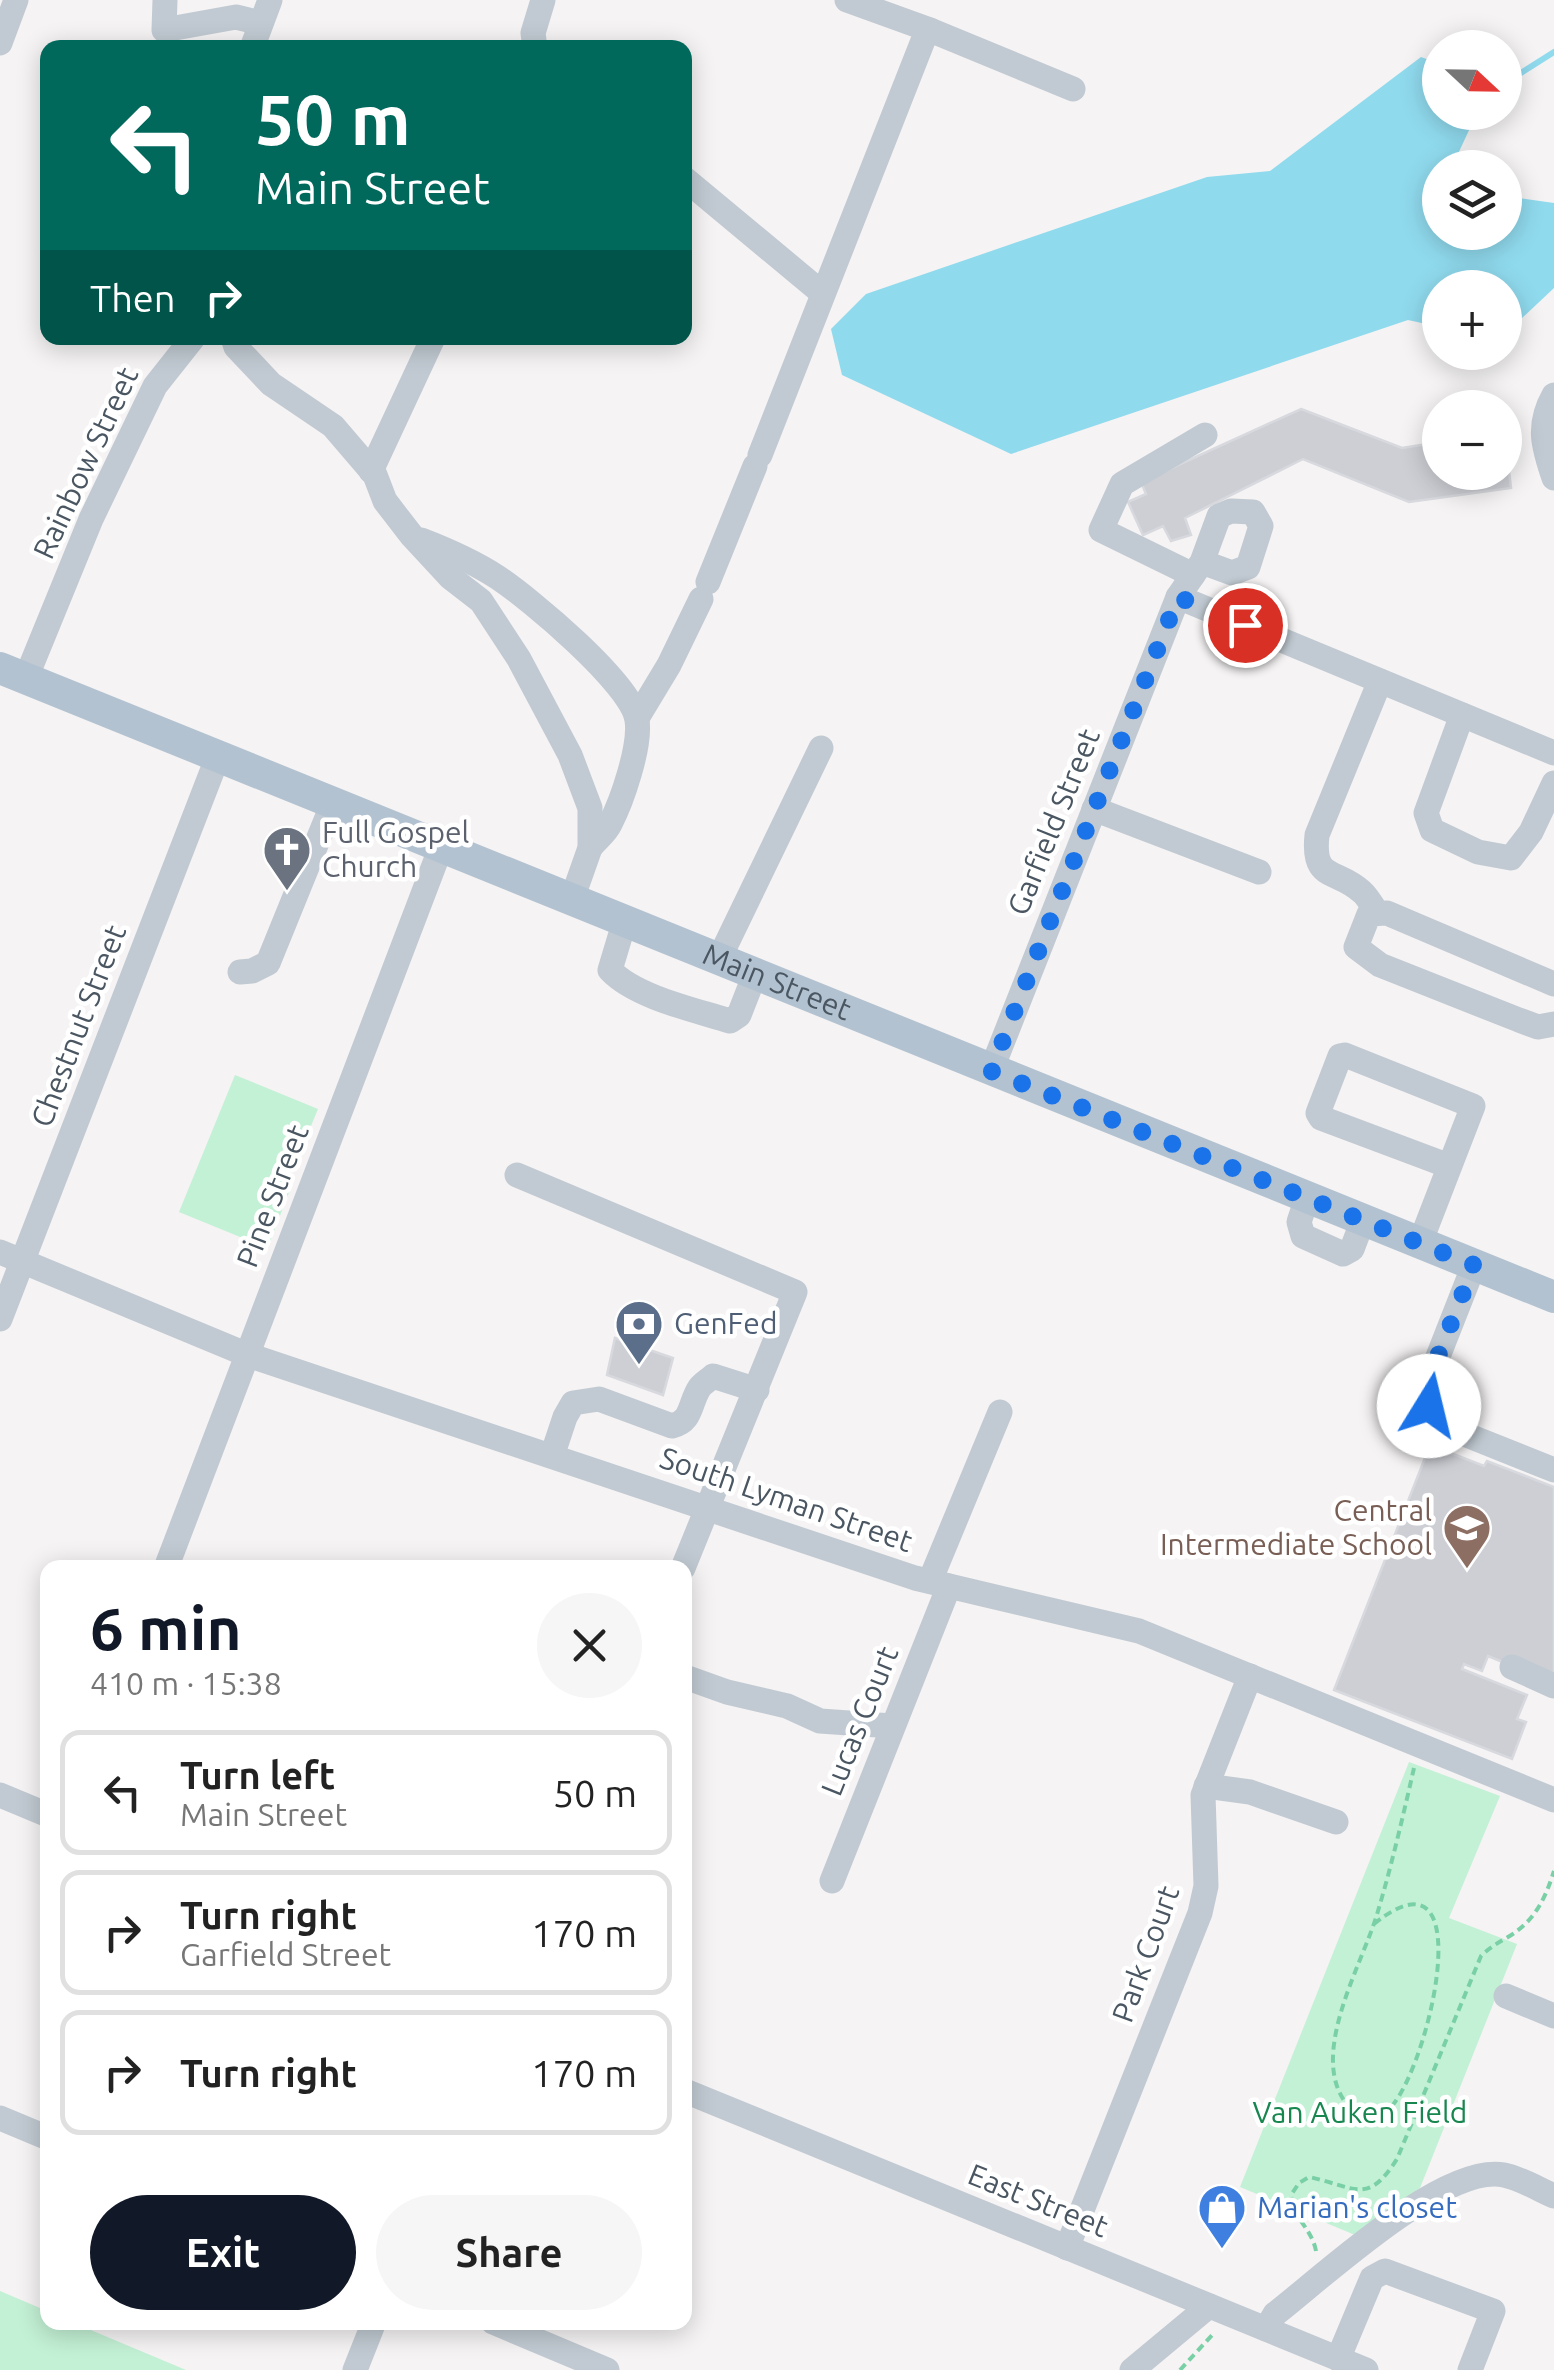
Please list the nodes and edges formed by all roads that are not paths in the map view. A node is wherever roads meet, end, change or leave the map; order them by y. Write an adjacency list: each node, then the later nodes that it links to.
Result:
1 (16, 0): 8 (street)
2 (164, 0): 5 (street)
3 (543, 0): 7 (street)
4 (848, 0): 6 (street)
5 (261, 24)
6 (930, 30): 9 (street); 11 (street)
7 (534, 40)
8 (0, 44)
9 (1074, 89)
10 (692, 185): 11 (street)
11 (822, 293): 24 (street)
12 (187, 345): 21 (street, Rainbow Street)
13 (235, 345): 17 (street)
14 (430, 345): 17 (street)
15 (1554, 394): 18 (street)
16 (1205, 435): 20 (street, Garfield Street)
17 (371, 471): 19 (street)
18 (1554, 478)
19 (412, 536): 24 (street); 32 (street)
20 (1178, 597): 22 (street); 30 (street, Garfield Street)
21 (13, 673): 27 (main road, Main Street)
22 (1380, 681): 23 (street); 35 (street)
23 (1462, 715): 26 (street); 28 (street)
24 (637, 718): 32 (street)
25 (821, 748): 37 (street)
26 (1554, 753)
27 (218, 756): 29 (main road, Main Street); 46 (street, Chestnut Street)
28 (1549, 794)
29 (333, 804): 31 (main road, Main Street); 38 (street)
30 (1094, 809): 33 (street); 42 (street, Garfield Street)
31 (441, 848): 34 (main road, Main Street); 50 (street, Pine Street)
32 (590, 848): 34 (street)
33 (1260, 872)
34 (572, 899): 36 (main road, Main Street)
35 (1376, 912): 40 (street); 41 (street)
36 (625, 920): 37 (main road, Main Street); 39 (street)
37 (719, 959): 39 (main road, Main Street)
38 (240, 972)
39 (755, 974): 42 (main road, Main Street)
40 (1554, 984)
41 (1554, 1024)
42 (991, 1071): 45 (main road, Main Street)
43 (1449, 1166): 43 (street); 45 (street)
44 (517, 1175): 51 (street)
45 (1420, 1243): 47 (main road, Main Street)
46 (11, 1256): 49 (street, Chestnut Street); 50 (street, South Lyman Street)
47 (1474, 1265): 48 (main road, Main Street); 54 (street)
48 (1554, 1297)
49 (0, 1319)
50 (248, 1354): 53 (street, South Lyman Street); 56 (street, Pine Street)
51 (757, 1390): 53 (street); 55 (street)
52 (1000, 1412): 58 (street, Lucas Court)
53 (552, 1456): 55 (street, South Lyman Street)
54 (1554, 1470)
55 (708, 1508): 57 (street); 58 (street, South Lyman Street)
56 (169, 1560)
57 (687, 1560)
58 (939, 1584): 60 (street, South Lyman Street); 63 (street, Lucas Court)
59 (1512, 1668): 62 (street)
60 (1250, 1676): 64 (street, Park Court); 66 (street, South Lyman Street)
61 (692, 1680): 63 (street)
62 (1554, 1686)
63 (892, 1726): 69 (street, Lucas Court)
64 (1206, 1786): 68 (street); 76 (street, Park Court)
65 (0, 1796): 67 (street)
66 (1554, 1800)
67 (40, 1812)
68 (1336, 1822)
69 (832, 1880)
70 (1506, 1996): 71 (street)
71 (1554, 2016)
72 (692, 2095): 76 (street, East Street)
73 (0, 2118): 74 (street)
74 (40, 2135)
75 (1554, 2196): 80 (street)
76 (1067, 2248): 77 (street, East Street)
77 (1219, 2310): 80 (street, East Street); 84 (street)
78 (371, 2330): 82 (street)
79 (511, 2330): 83 (street)
80 (1266, 2330): 81 (street, East Street)
81 (1338, 2359): 85 (street, East Street); 86 (street)
82 (355, 2370)
83 (607, 2370)
84 (1132, 2370)
85 (1366, 2370)
86 (1470, 2370)

